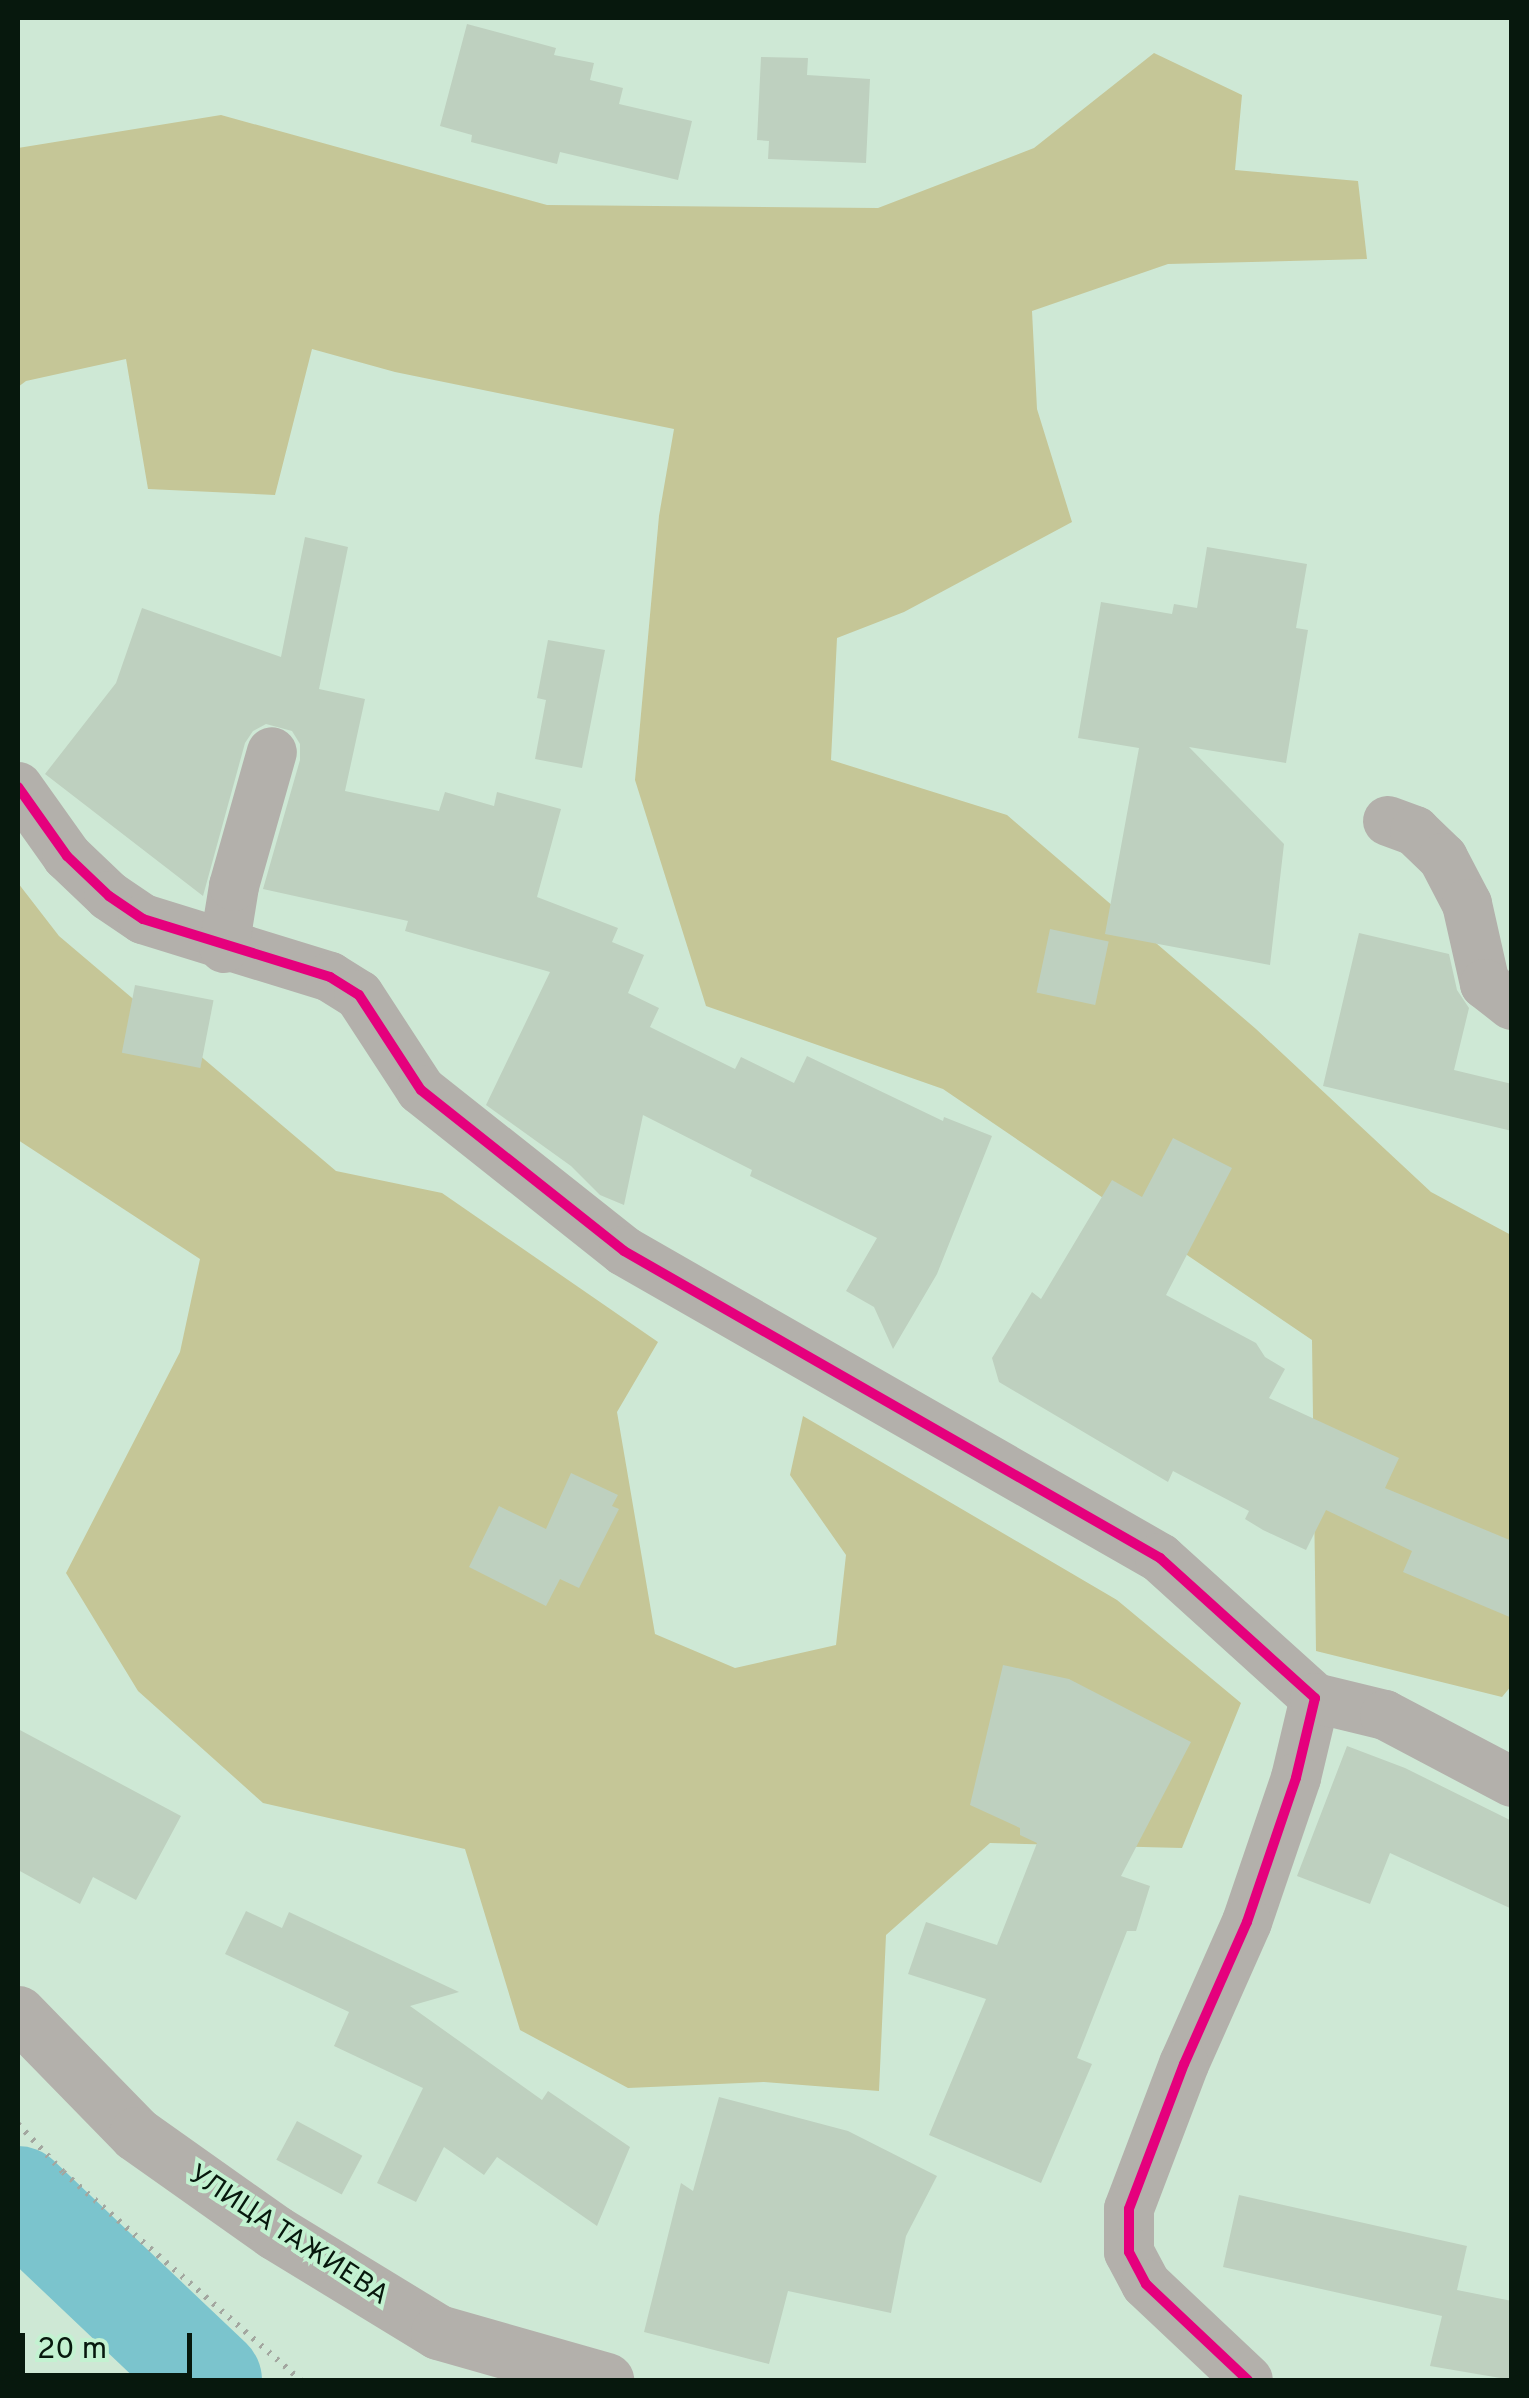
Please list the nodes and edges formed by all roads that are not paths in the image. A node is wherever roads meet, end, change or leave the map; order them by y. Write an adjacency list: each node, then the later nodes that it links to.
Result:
1 (272, 752): 4 (street)
2 (18, 787): 4 (street)
3 (1388, 820): 5 (street)
4 (224, 948): 6 (street)
5 (1512, 1005)
6 (1315, 1698): 7 (street); 10 (street)
7 (1512, 1782)
8 (18, 2013): 9 (street, УЛИЦА ТАЖИЕВА)
9 (606, 2380)
10 (1248, 2380)

